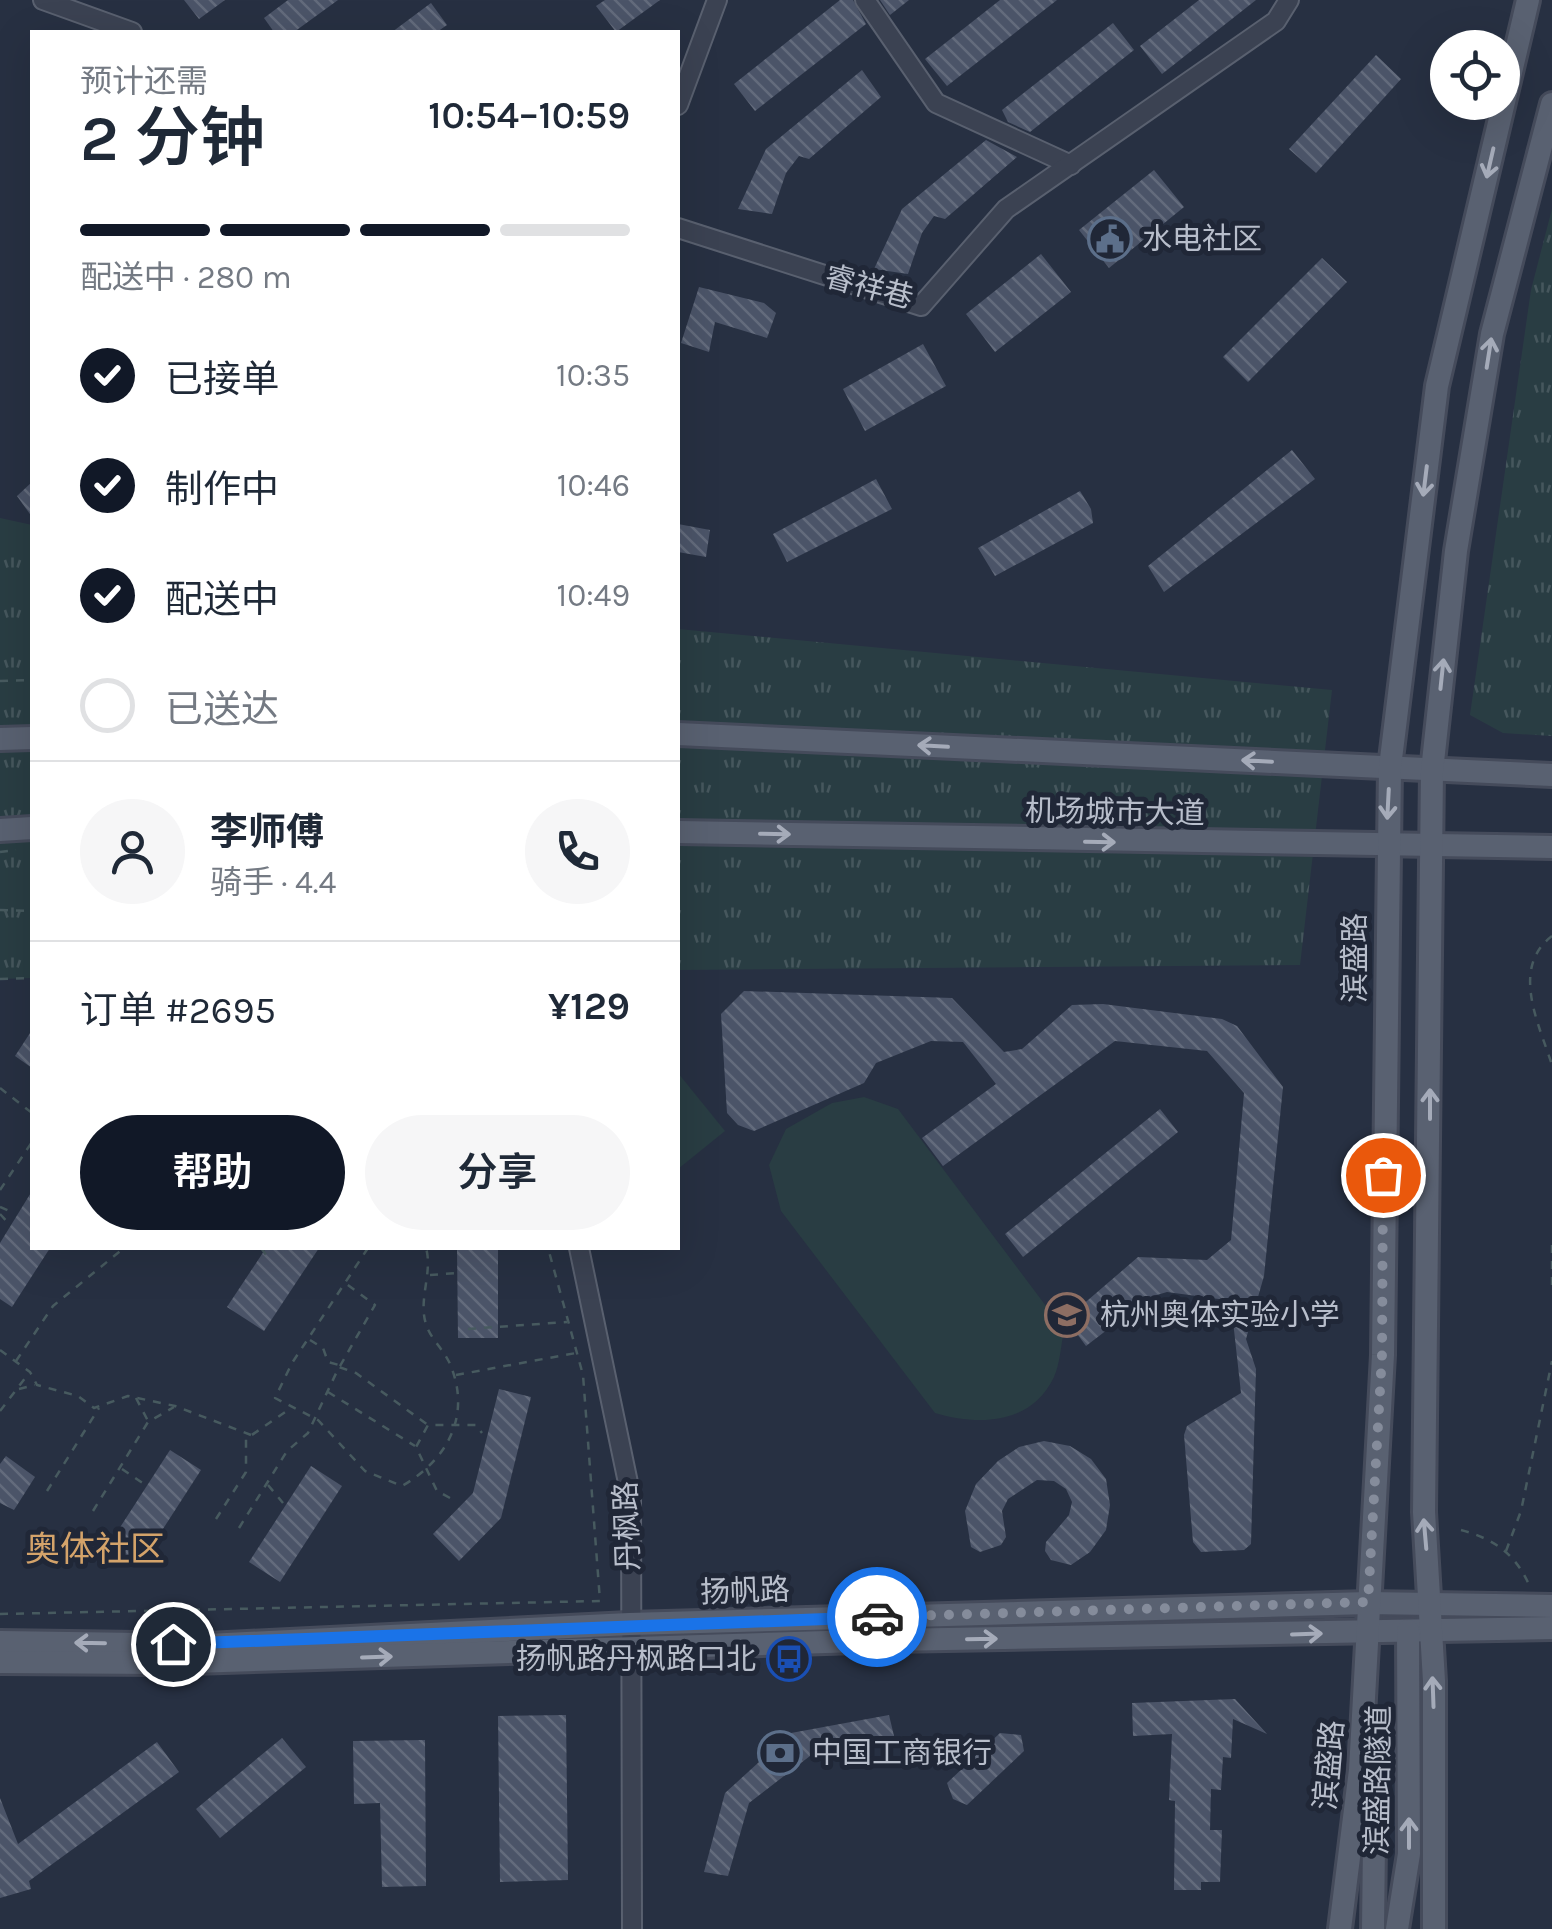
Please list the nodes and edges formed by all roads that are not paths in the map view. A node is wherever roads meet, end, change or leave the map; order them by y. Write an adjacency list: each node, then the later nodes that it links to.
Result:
1 (43, 0): 6 (street)
2 (718, 0): 7 (street)
3 (865, 0): 9 (street)
4 (1289, 0): 9 (street)
5 (1528, 0): 14 (main road, 滨盛路, one-way to 14)
6 (126, 30)
7 (680, 100)
8 (1552, 104): 15 (main road, one-way to 8)
9 (1071, 165): 10 (street, 睿祥巷)
10 (680, 229)
11 (680, 734): 14 (main road, 机场城市大道, one-way to 11)
12 (30, 738): 13 (main road)
13 (0, 739)
14 (1390, 767): 15 (main road, 机场城市大道); 21 (main road, 滨盛路, one-way to 21)
15 (1432, 771): 16 (main road); 20 (main road)
16 (1552, 775)
17 (30, 828): 18 (main road)
18 (0, 830)
19 (680, 832): 21 (main road, 机场城市大道, one-way to 21)
20 (1432, 846): 21 (main road, 机场城市大道); 22 (main road, 机场城市大道); 25 (main road, one-way to 20)
21 (1386, 848): 24 (main road, 滨盛路)
22 (1552, 848)
23 (578, 1250): 27 (street, 丹枫路)
24 (1368, 1602): 25 (main road, 扬帆路); 27 (main road, 扬帆路); 30 (main road, 滨盛路)
25 (1431, 1606): 26 (main road, 扬帆路); 29 (main road)
26 (1552, 1606)
27 (629, 1624): 31 (main road, 扬帆路, one-way to 31); 32 (street, 丹枫路)
28 (1552, 1628): 29 (main road)
29 (1418, 1631): 30 (main road); 38 (main road, 滨盛路隧道, one-way to 29); 39 (main road, one-way to 29)
30 (1369, 1632): 32 (main road, one-way to 30); 34 (main road, 滨盛路)
31 (0, 1642)
32 (630, 1650): 33 (main road, one-way to 32); 35 (street, 丹枫路)
33 (0, 1662)
34 (1360, 1770): 36 (main road, 滨盛路); 37 (main road, 滨盛路隧道)
35 (632, 1929)
36 (1340, 1929)
37 (1374, 1929)
38 (1397, 1929)
39 (1434, 1929)

